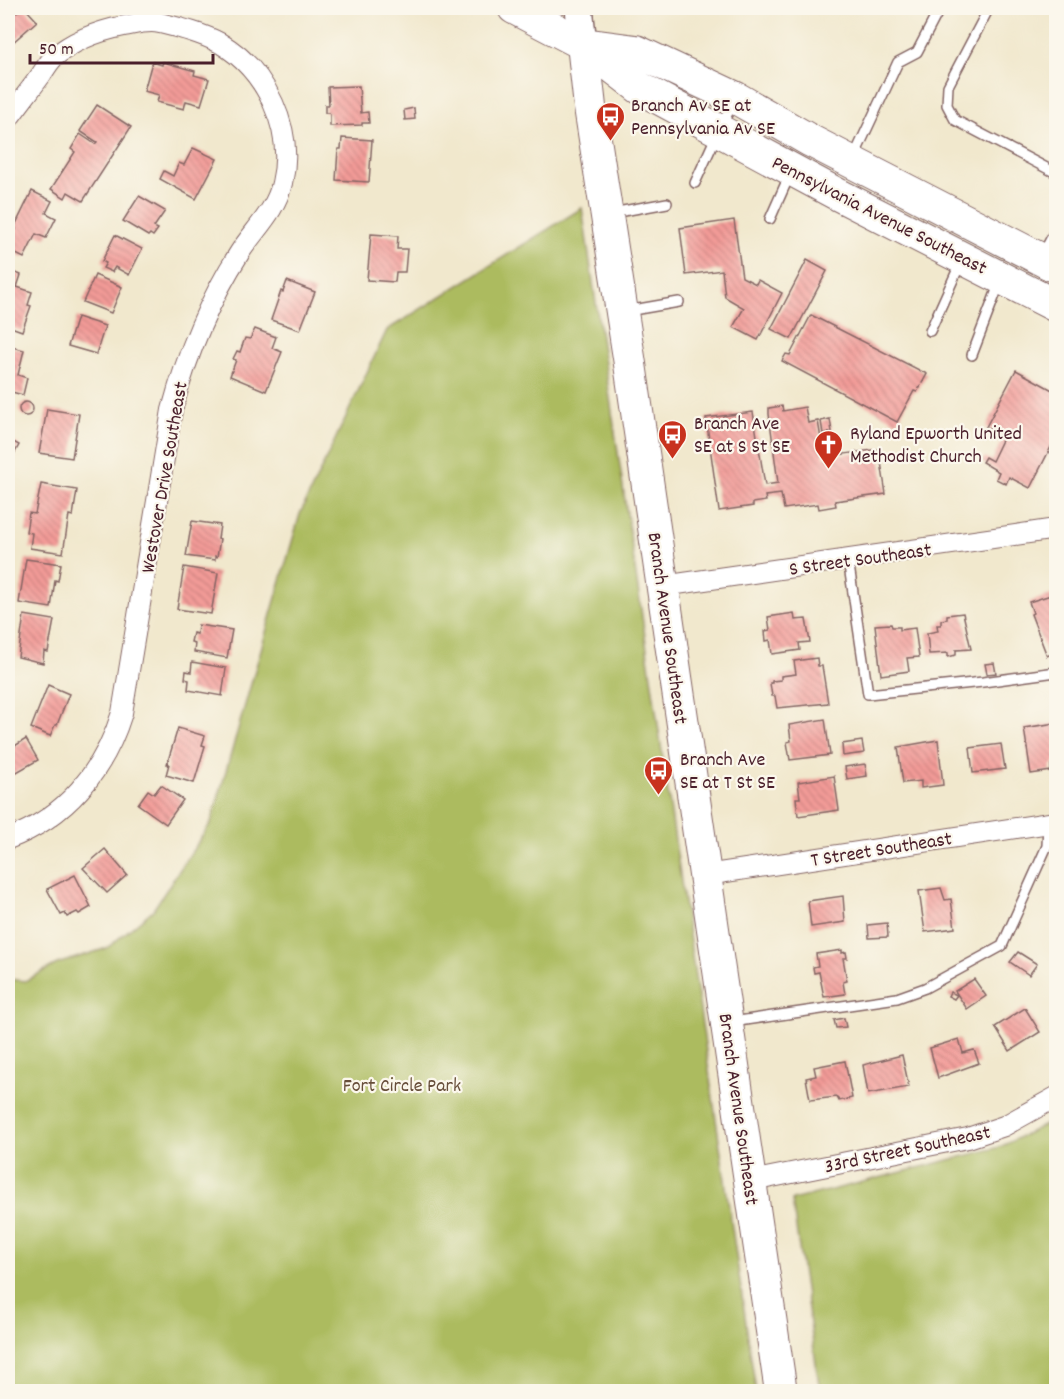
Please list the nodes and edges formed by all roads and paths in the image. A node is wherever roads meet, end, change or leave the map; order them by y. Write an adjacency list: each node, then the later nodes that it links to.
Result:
1 (514, 8): 5 (highway, Pennsylvania Avenue Southeast)
2 (579, 8): 5 (main road, Branch Avenue Southeast)
3 (940, 8): 9 (lane)
4 (989, 8): 11 (lane)
5 (583, 44): 6 (highway, Pennsylvania Avenue Southeast); 8 (highway, Pennsylvania Avenue Southeast); 14 (highway, Branch Avenue Southeast)
6 (736, 98): 8 (lane); 9 (highway, Pennsylvania Avenue Southeast)
7 (8, 119): 30 (street, Westover Drive Southeast)
8 (718, 130): 10 (highway, Pennsylvania Avenue Southeast); 12 (lane)
9 (852, 161): 18 (highway, Pennsylvania Avenue Southeast)
10 (792, 169): 15 (lane); 17 (highway, Pennsylvania Avenue Southeast)
11 (1056, 173)
12 (695, 183)
13 (667, 203): 14 (lane)
14 (607, 214): 22 (highway, Branch Avenue Southeast)
15 (770, 219)
16 (1056, 229): 18 (lane)
17 (963, 258): 19 (highway, Pennsylvania Avenue Southeast); 23 (lane)
18 (1048, 263)
19 (1002, 278): 21 (highway, Pennsylvania Avenue Southeast); 24 (lane)
20 (679, 302): 22 (lane)
21 (1056, 306)
22 (622, 312): 27 (highway, Branch Avenue Southeast)
23 (930, 331)
24 (972, 355)
25 (1056, 529): 26 (street, S Street Southeast)
26 (848, 559): 27 (street, S Street Southeast); 28 (lane)
27 (663, 586): 31 (highway, Branch Avenue Southeast)
28 (1056, 672)
29 (1052, 823): 31 (street, T Street Southeast); 32 (lane)
30 (8, 839)
31 (706, 875): 32 (highway, Branch Avenue Southeast)
32 (727, 1023): 34 (highway, Branch Avenue Southeast)
33 (1056, 1096): 34 (street, 33rd Street Southeast)
34 (751, 1181): 35 (highway, Branch Avenue Southeast)
35 (781, 1392)

